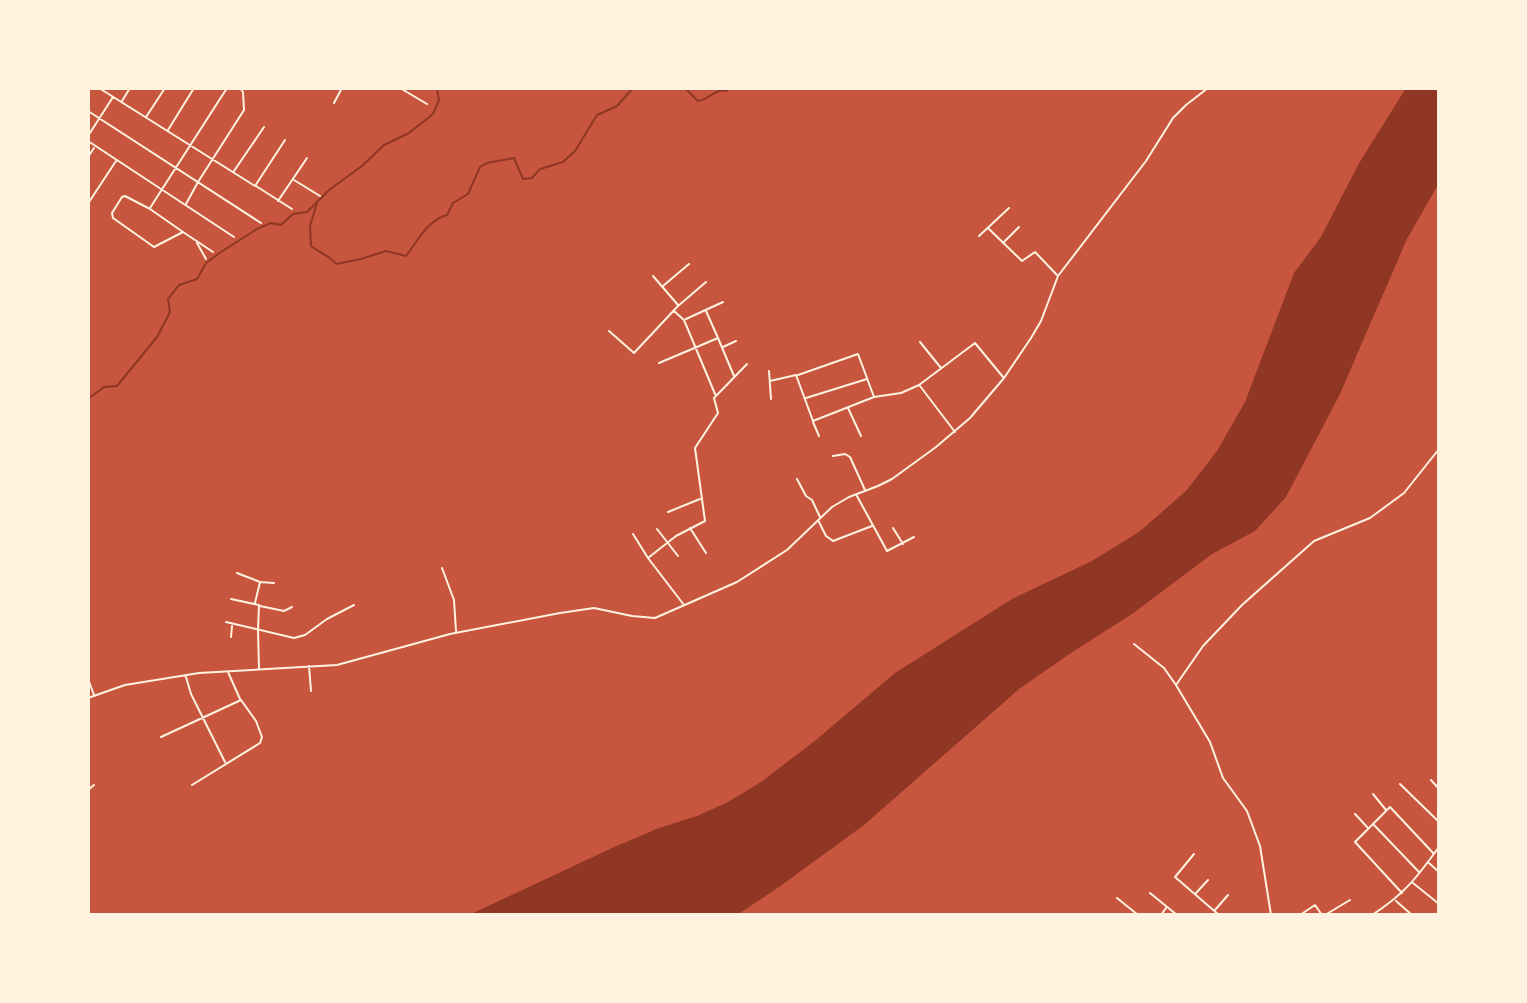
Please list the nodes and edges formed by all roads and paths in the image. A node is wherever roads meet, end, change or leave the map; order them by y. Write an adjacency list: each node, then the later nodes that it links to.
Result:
1 (99, 88): 12 (street)
2 (130, 88): 13 (street)
3 (165, 88): 17 (street)
4 (194, 88): 20 (street)
5 (227, 88): 24 (street)
6 (240, 88): 28 (street)
7 (342, 88): 14 (street)
8 (400, 88): 11 (street)
9 (413, 88): 11 (street)
10 (1208, 88): 55 (street)
11 (410, 94): 15 (street)
12 (113, 97): 13 (street); 18 (street)
13 (121, 102): 17 (street)
14 (334, 103)
15 (427, 104)
16 (88, 111): 18 (street)
17 (146, 117): 20 (street)
18 (100, 118): 21 (street); 30 (street)
19 (264, 127): 31 (street)
20 (167, 131): 24 (street)
21 (88, 136)
22 (285, 140): 34 (street)
23 (88, 141): 25 (street)
24 (190, 145): 28 (street); 30 (street)
25 (95, 146): 26 (street); 29 (street)
26 (88, 157)
27 (307, 158): 32 (street)
28 (213, 159): 31 (street); 33 (street)
29 (116, 160): 35 (street); 38 (street)
30 (175, 168): 33 (street); 35 (street)
31 (234, 172): 34 (street)
32 (292, 178): 36 (street); 37 (street)
33 (198, 182): 39 (street); 43 (street)
34 (255, 186): 37 (street)
35 (162, 189): 39 (street); 41 (street)
36 (320, 196)
37 (278, 201): 42 (street)
38 (89, 202)
39 (186, 205): 48 (street)
40 (1009, 208): 45 (street)
41 (150, 209): 46 (street); 46 (street)
42 (292, 209)
43 (261, 223)
44 (1019, 227): 50 (street)
45 (988, 228): 47 (street); 50 (street)
46 (183, 232): 49 (street)
47 (979, 236)
48 (234, 237)
49 (195, 239): 51 (street); 52 (street)
50 (1003, 243): 55 (street)
51 (213, 252)
52 (206, 259)
53 (689, 264): 57 (street)
54 (653, 276): 57 (street)
55 (1058, 276): 75 (street)
56 (706, 282): 59 (street)
57 (662, 287): 59 (street)
58 (723, 302): 60 (street)
59 (678, 306): 61 (street)
60 (706, 310): 62 (street); 64 (street)
61 (674, 311): 62 (street); 63 (street)
62 (684, 320): 68 (street)
63 (609, 331)
64 (718, 338): 67 (street); 68 (street)
65 (736, 341): 67 (street)
66 (920, 342): 71 (street)
67 (722, 347): 74 (street)
68 (695, 348): 69 (street); 79 (street)
69 (659, 363)
70 (747, 364): 74 (street)
71 (942, 369): 75 (street); 78 (street)
72 (769, 371): 77 (street)
73 (796, 375): 76 (street); 77 (street); 82 (street)
74 (734, 376): 79 (street)
75 (1004, 378): 85 (street)
76 (867, 379): 80 (street); 82 (street)
77 (770, 381): 81 (street)
78 (919, 385): 80 (street); 85 (street)
79 (716, 395): 93 (street)
80 (874, 397): 83 (street)
81 (771, 399)
82 (805, 399): 84 (street)
83 (847, 407): 84 (street); 87 (street)
84 (813, 421): 86 (street)
85 (955, 432): 91 (street)
86 (819, 436)
87 (861, 436)
88 (1439, 449): 128 (street)
89 (833, 456): 91 (street)
90 (797, 479): 95 (street)
91 (866, 491): 92 (street)
92 (857, 495): 95 (street); 96 (street)
93 (702, 498): 94 (street); 97 (street)
94 (668, 512)
95 (819, 520): 96 (street); 115 (street)
96 (873, 526): 103 (street)
97 (690, 528): 102 (street); 104 (street)
98 (893, 528): 103 (street)
99 (657, 529): 102 (street)
100 (633, 534): 106 (street)
101 (914, 537): 103 (street)
102 (668, 543): 105 (street); 106 (street)
103 (903, 544)
104 (706, 553)
105 (678, 556)
106 (648, 558): 115 (street)
107 (442, 568): 120 (street)
108 (237, 573): 109 (street)
109 (260, 582): 110 (street); 112 (street)
110 (274, 583)
111 (231, 599): 112 (street)
112 (254, 604): 113 (street)
113 (259, 605): 116 (street); 119 (street)
114 (354, 605): 119 (street)
115 (684, 606): 120 (street)
116 (292, 607)
117 (226, 622): 118 (street)
118 (232, 624): 119 (street); 121 (street)
119 (258, 630): 124 (street)
120 (456, 633): 123 (street)
121 (231, 637)
122 (1134, 644): 128 (street)
123 (309, 666): 124 (street); 129 (street)
124 (259, 670): 125 (street)
125 (228, 671): 126 (street); 132 (street)
126 (185, 676): 130 (street); 133 (street)
127 (88, 679): 130 (street)
128 (1176, 685): 170 (street)
129 (311, 691)
130 (94, 696): 131 (street)
131 (88, 698)
132 (241, 700): 133 (street); 135 (street)
133 (204, 719): 134 (street); 135 (street)
134 (161, 737)
135 (226, 763): 139 (street)
136 (1431, 780): 140 (street)
137 (1400, 784): 145 (street)
138 (94, 785): 141 (street)
139 (192, 785)
140 (1439, 789)
141 (88, 790)
142 (1373, 794): 143 (street)
143 (1386, 810): 146 (street); 150 (street)
144 (1355, 814): 147 (street)
145 (1439, 822)
146 (1373, 824): 147 (street); 153 (street)
147 (1368, 829): 157 (street)
148 (1439, 847): 150 (street)
149 (1194, 854): 158 (street)
150 (1434, 854): 151 (street)
151 (1428, 863): 152 (street); 153 (street)
152 (1439, 872)
153 (1420, 873): 155 (street)
154 (1208, 880): 158 (street)
155 (1412, 882): 157 (street); 163 (street)
156 (1150, 893): 164 (street)
157 (1402, 893): 162 (street)
158 (1195, 894): 165 (street)
159 (1228, 895): 165 (street)
160 (1117, 898): 166 (street)
161 (1350, 900): 172 (street)
162 (1395, 900): 173 (street); 174 (street)
163 (1439, 904)
164 (1167, 907): 167 (street); 168 (street)
165 (1214, 911): 169 (street)
166 (1138, 915)
167 (1161, 915)
168 (1177, 915)
169 (1219, 915)
170 (1271, 915)
171 (1300, 915): 172 (street)
172 (1324, 915)
173 (1372, 915)
174 (1412, 915)

